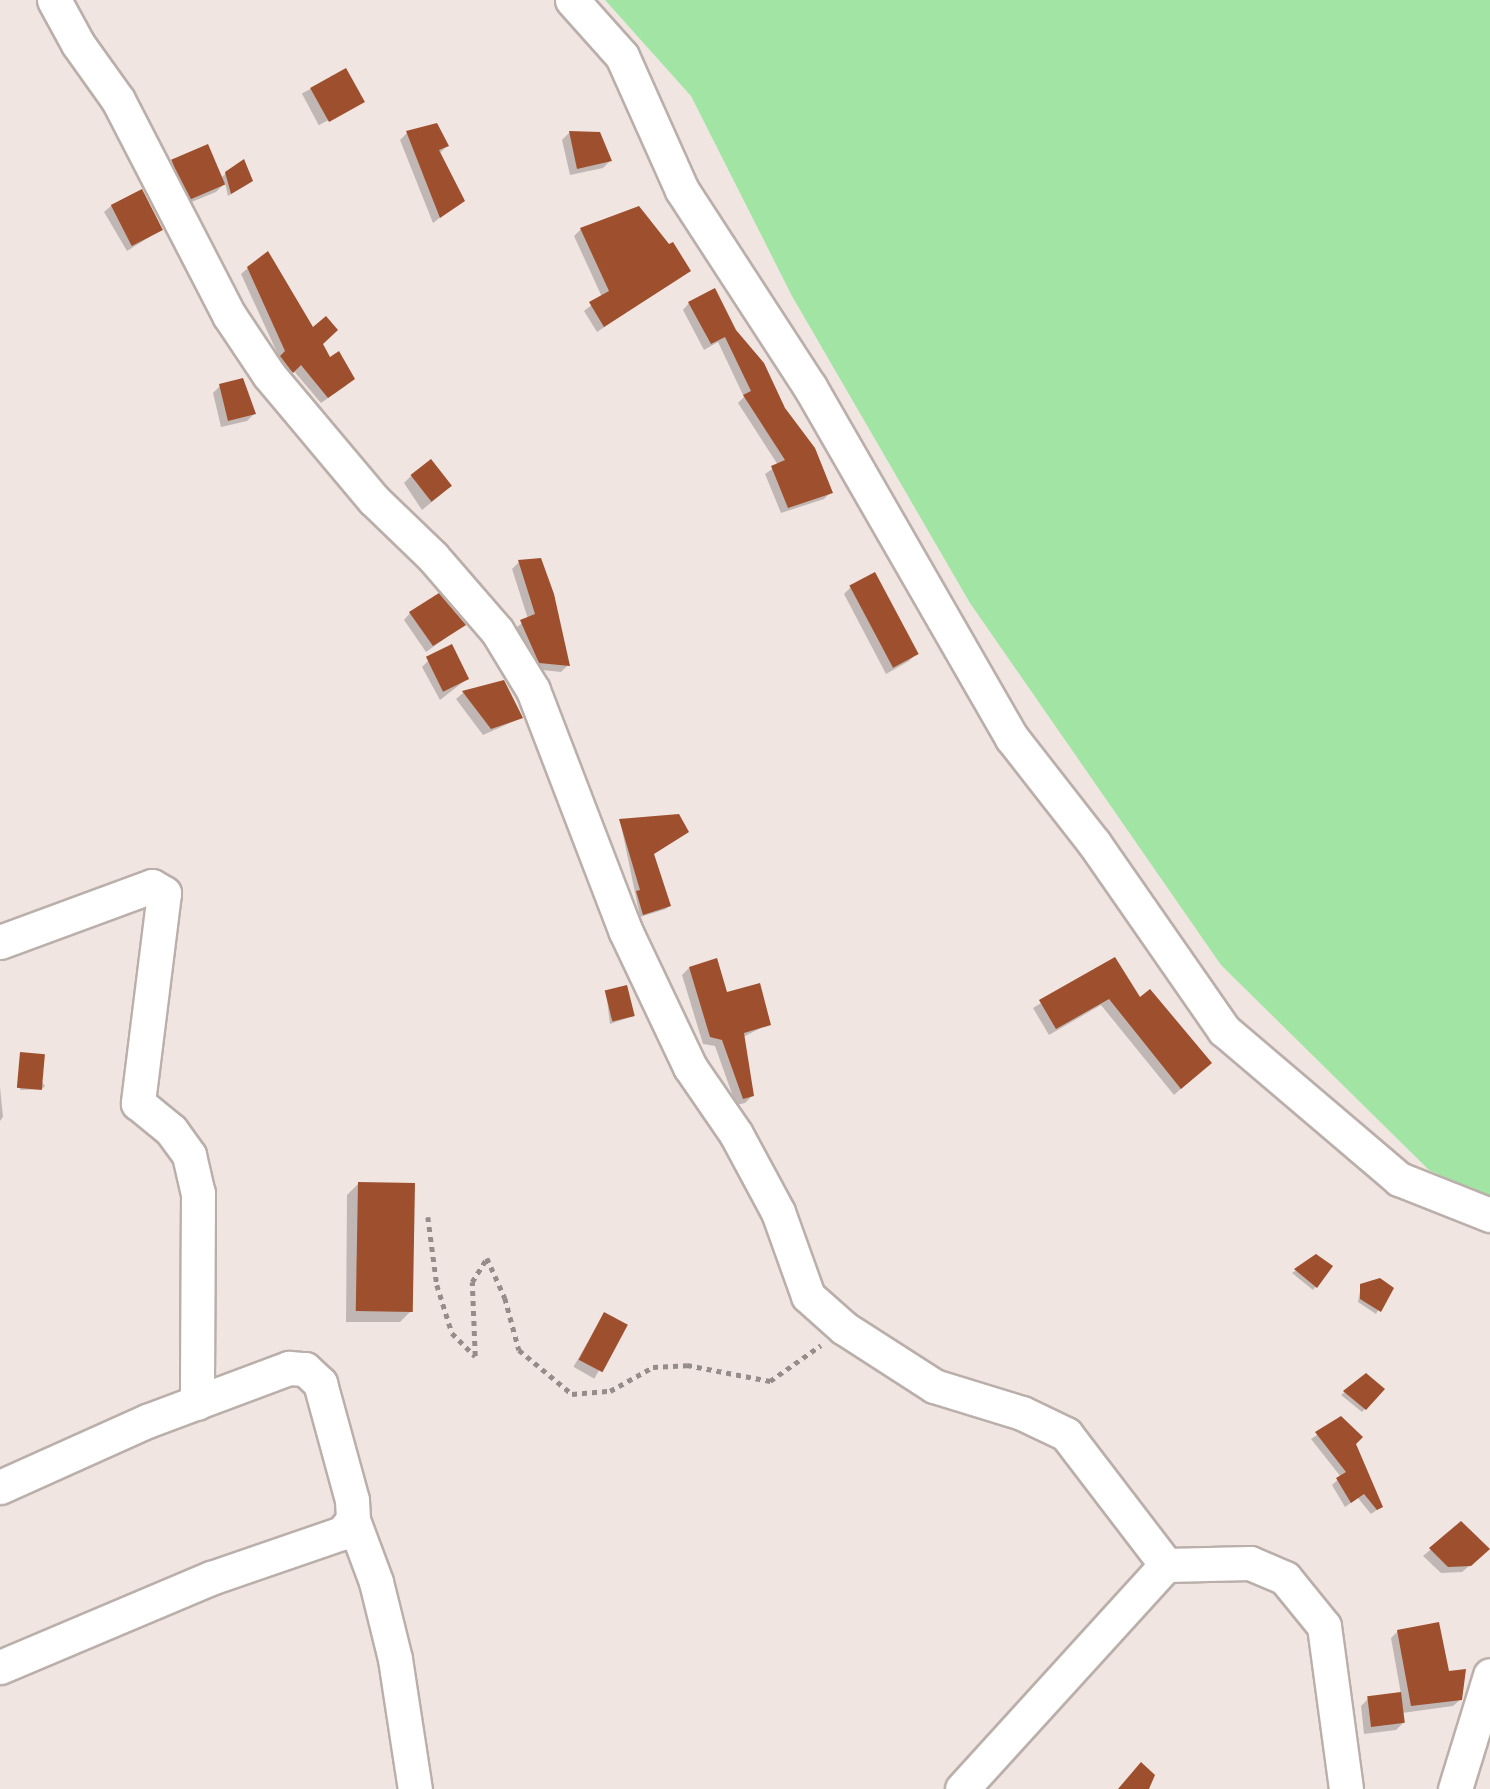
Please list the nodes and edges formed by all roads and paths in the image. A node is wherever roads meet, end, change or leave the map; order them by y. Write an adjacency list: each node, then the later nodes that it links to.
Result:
1 (54, 0): 6 (street)
2 (572, 0): 4 (street)
3 (0, 942): 7 (street)
4 (1490, 1215)
5 (428, 1217): 6 (path)
6 (844, 1328): 10 (street)
7 (197, 1403): 8 (street); 9 (street)
8 (0, 1487)
9 (353, 1520): 11 (street); 13 (street)
10 (1166, 1564): 14 (street); 15 (street)
11 (0, 1667)
12 (1490, 1675): 16 (street)
13 (415, 1789)
14 (962, 1789)
15 (1346, 1789)
16 (1455, 1789)

